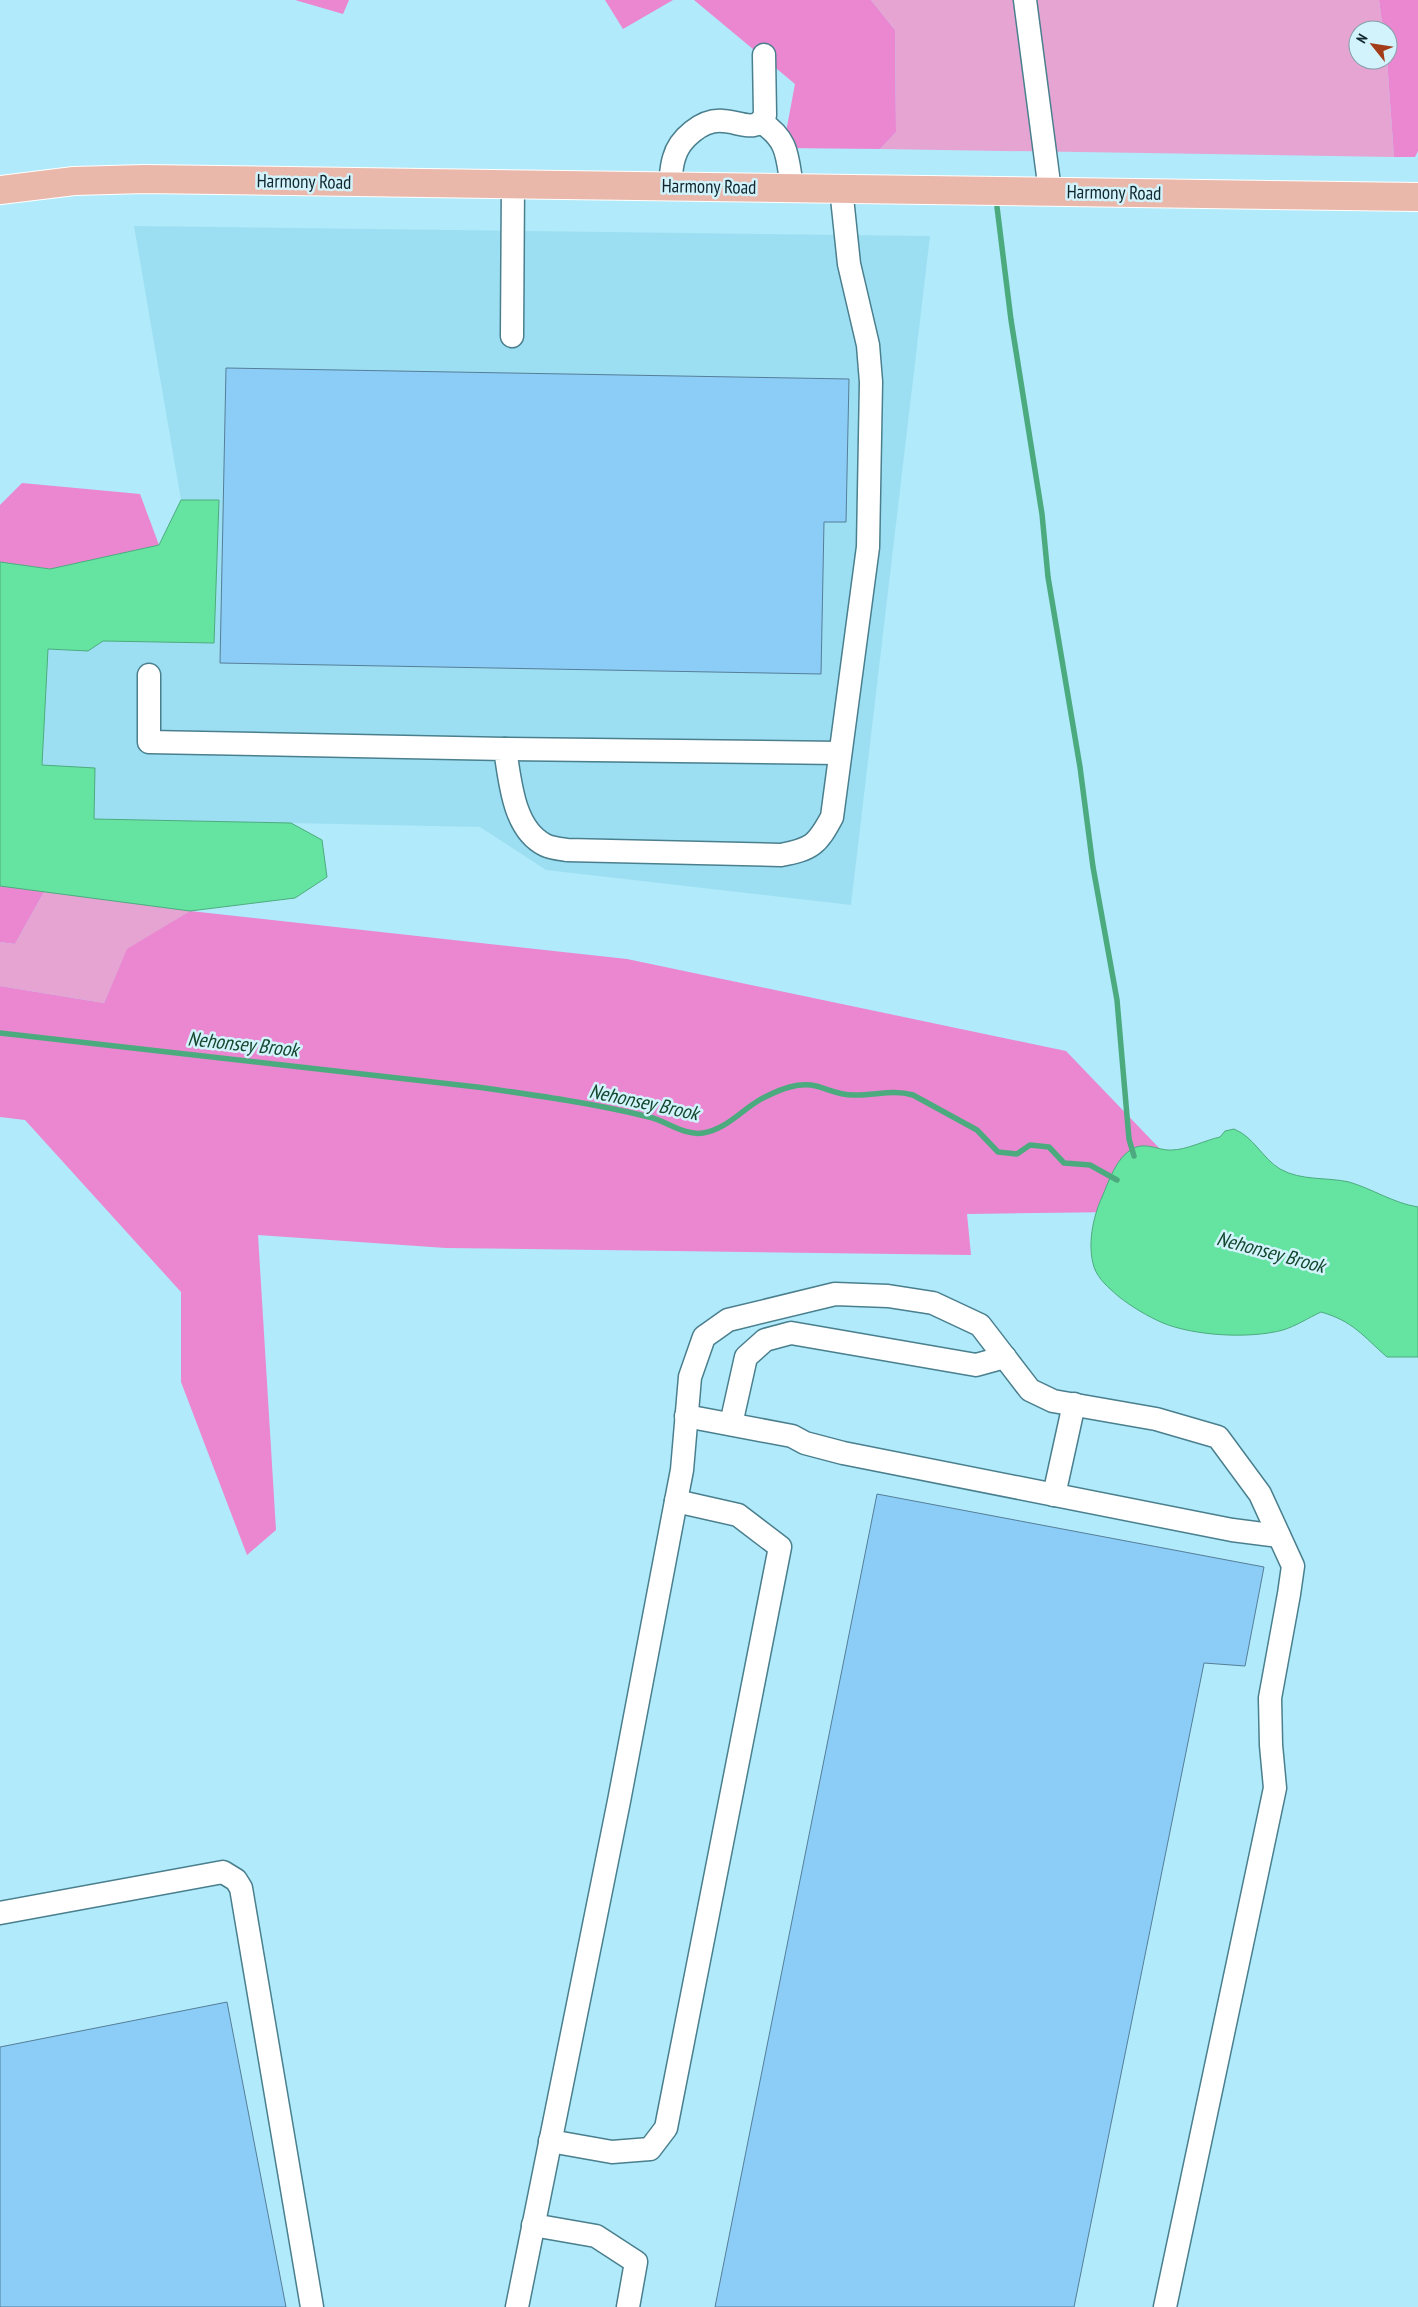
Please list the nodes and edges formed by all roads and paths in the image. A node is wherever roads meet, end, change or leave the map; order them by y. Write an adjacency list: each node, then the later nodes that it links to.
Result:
1 (1025, 0): 9 (lane)
2 (764, 55): 3 (lane)
3 (761, 122): 5 (lane); 6 (lane)
4 (513, 183): 5 (main road, Harmony Road); 8 (main road, Harmony Road); 11 (lane)
5 (670, 186): 6 (main road, Harmony Road)
6 (792, 187): 7 (main road, Harmony Road)
7 (841, 188): 9 (main road, Harmony Road); 14 (lane)
8 (0, 190)
9 (1050, 191): 10 (main road, Harmony Road)
10 (1418, 197)
11 (512, 336)
12 (149, 675): 13 (lane)
13 (505, 749): 14 (lane); 14 (lane)
14 (840, 753)
15 (1005, 1357): 16 (lane); 17 (lane); 18 (lane)
16 (1074, 1404): 19 (lane); 21 (lane)
17 (686, 1416): 18 (lane); 20 (lane)
18 (731, 1424): 19 (lane)
19 (1054, 1495): 21 (lane)
20 (676, 1501): 23 (lane); 23 (lane)
21 (1279, 1536): 28 (lane)
22 (0, 1913): 25 (lane)
23 (550, 2141): 24 (lane)
24 (533, 2225): 26 (lane); 27 (lane)
25 (312, 2307)
26 (517, 2307)
27 (628, 2307)
28 (1164, 2307)

